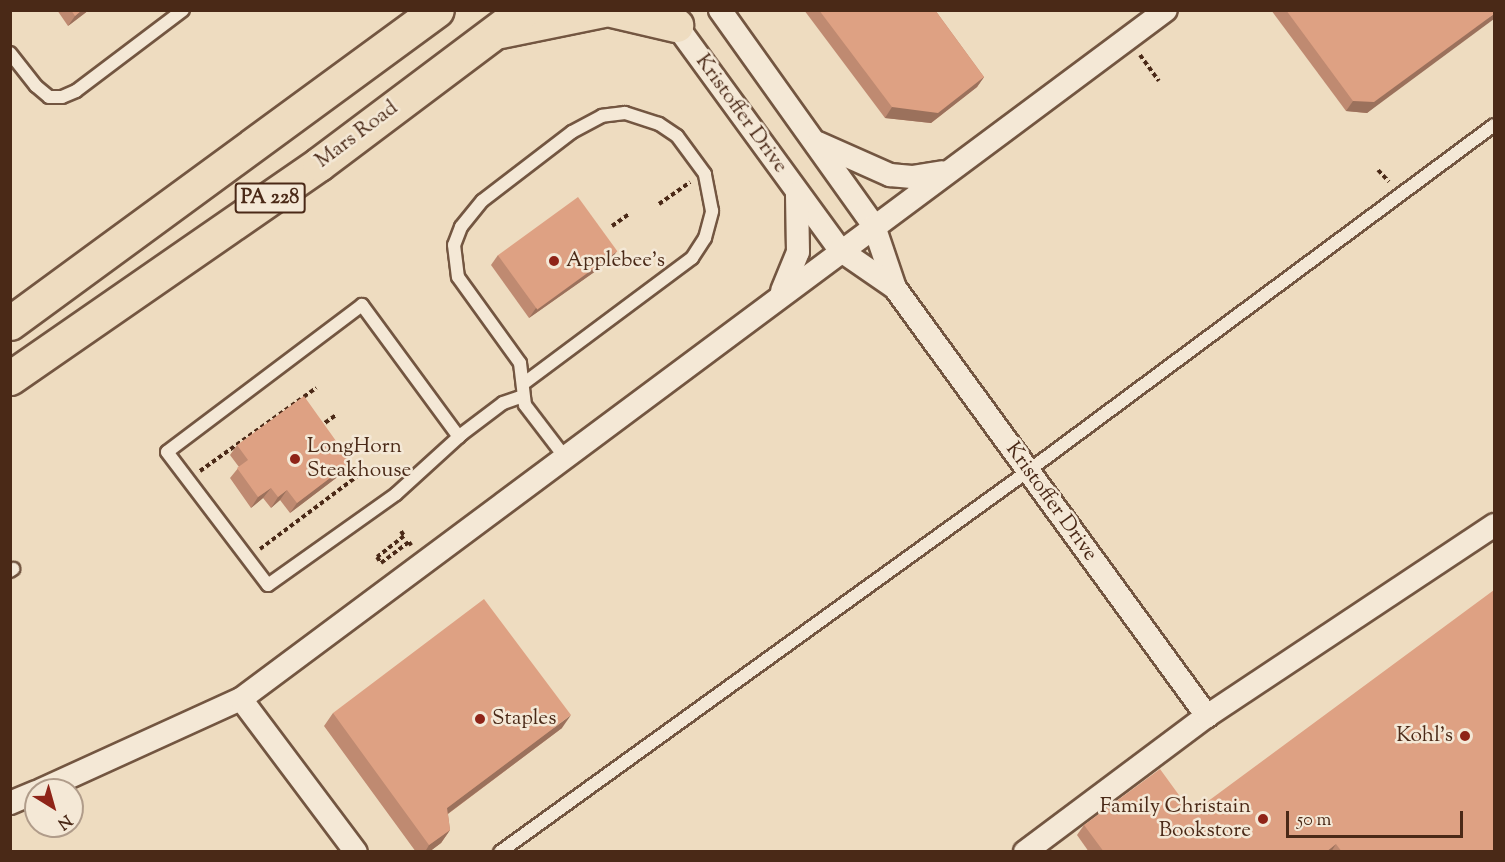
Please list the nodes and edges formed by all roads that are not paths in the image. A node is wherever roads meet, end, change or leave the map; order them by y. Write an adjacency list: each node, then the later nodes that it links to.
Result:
1 (183, 10): 10 (lane)
2 (437, 10): 19 (main road, PA 228)
3 (524, 10): 9 (main road, Mars Road / PA 228)
4 (603, 10): 9 (main road)
5 (611, 10): 8 (main road)
6 (720, 10): 12 (street, Kristoffer Drive)
7 (1166, 10): 13 (street)
8 (671, 18): 14 (street, Kristoffer Drive)
9 (495, 32): 20 (main road, Mars Road / PA 228)
10 (10, 53)
11 (1494, 126): 24 (lane)
12 (813, 140): 13 (street); 15 (street, Kristoffer Drive)
13 (952, 168): 15 (street)
14 (797, 191): 16 (street, Kristoffer Drive); 18 (street)
15 (874, 226): 16 (street); 17 (street, Kristoffer Drive)
16 (840, 250): 17 (street, Kristoffer Drive); 18 (street)
17 (895, 288): 24 (street, Kristoffer Drive)
18 (776, 297): 23 (street)
19 (10, 323)
20 (10, 378)
21 (523, 390): 21 (lane); 22 (lane); 23 (lane)
22 (459, 436): 22 (lane)
23 (564, 456): 26 (street)
24 (1028, 471): 27 (street, Kristoffer Drive); 32 (lane)
25 (1494, 525): 27 (street)
26 (241, 699): 28 (street); 31 (street)
27 (1207, 716): 33 (street)
28 (67, 778)
29 (24, 797): 30 (street)
30 (10, 803)
31 (356, 852)
32 (500, 852)
33 (1025, 852)

